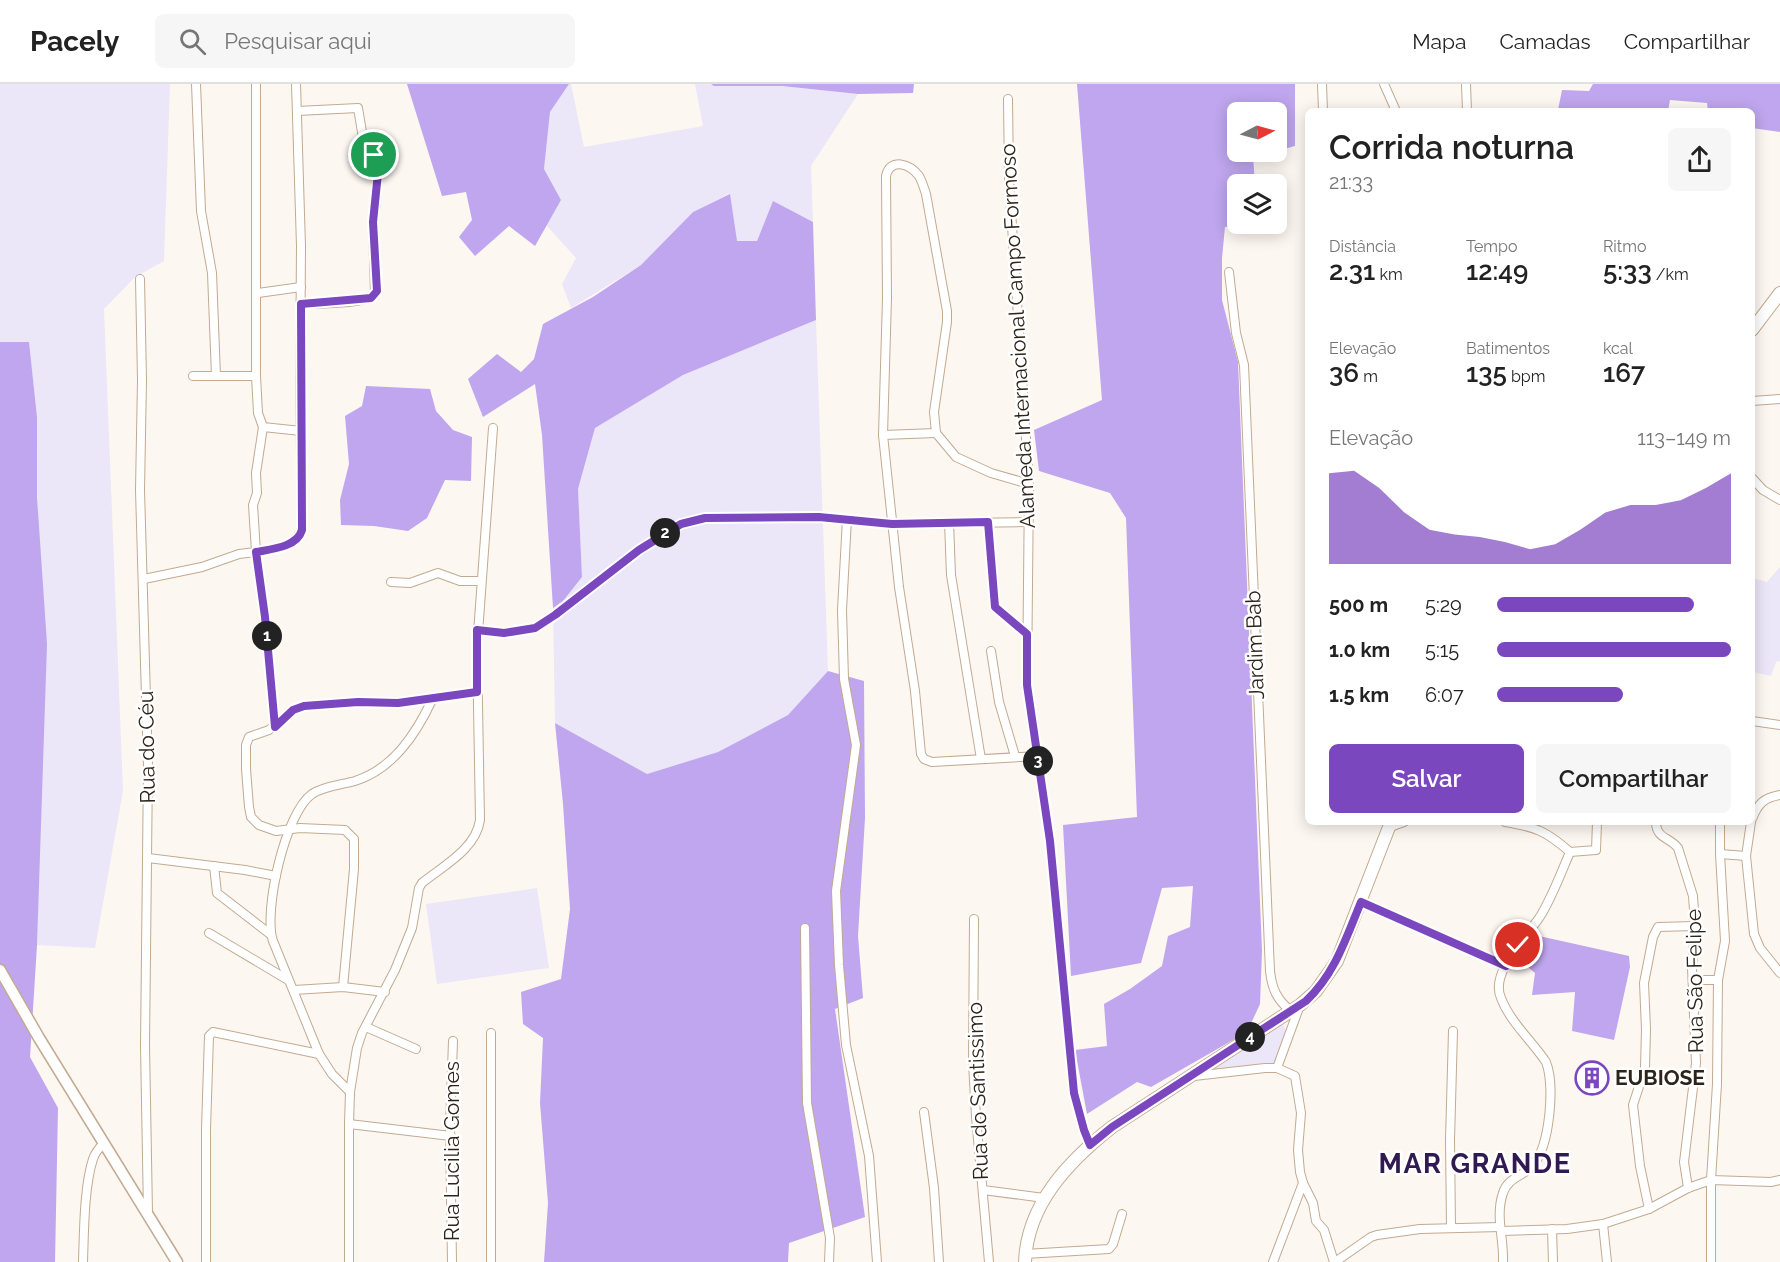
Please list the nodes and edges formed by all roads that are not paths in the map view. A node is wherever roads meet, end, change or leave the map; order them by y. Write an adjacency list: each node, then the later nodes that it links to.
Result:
1 (196, 84): 20 (street)
2 (256, 84): 15 (street)
3 (296, 84): 11 (street)
4 (1322, 84): 8 (street)
5 (1384, 84): 9 (street)
6 (1466, 84): 10 (street)
7 (1008, 99): 30 (street, Alameda Internacional Campo Formoso)
8 (1323, 108)
9 (1395, 108)
10 (1467, 108)
11 (297, 111): 14 (street); 17 (street)
12 (1228, 272): 82 (street, Jardim Bab)
13 (140, 279): 38 (street, Rua do Céu)
14 (301, 287): 15 (street); 17 (street)
15 (258, 293): 21 (street)
16 (1780, 293): 18 (main road)
17 (301, 304): 26 (street)
18 (1755, 326)
19 (193, 376): 20 (street)
20 (216, 376): 21 (street)
21 (256, 376): 24 (street)
22 (1780, 399): 23 (street)
23 (1755, 401)
24 (263, 427): 26 (street); 37 (street)
25 (493, 428): 39 (street)
26 (302, 431): 37 (street)
27 (936, 433): 28 (street); 28 (street); 30 (street)
28 (884, 435): 36 (street)
29 (1755, 482): 31 (street)
30 (1029, 483): 35 (street, Alameda Internacional Campo Formoso)
31 (1780, 500)
32 (847, 519): 36 (street); 41 (street); 118 (street)
33 (949, 522): 34 (street); 36 (street); 51 (street)
34 (988, 522): 35 (street); 42 (street)
35 (1028, 522): 42 (street, Alameda Internacional Campo Formoso)
36 (892, 524): 51 (street)
37 (256, 552): 38 (street); 48 (street)
38 (144, 579): 64 (street, Rua do Céu)
39 (480, 581): 40 (street); 41 (street)
40 (391, 582)
41 (477, 630): 44 (street)
42 (1027, 634): 50 (street, Alameda Internacional Campo Formoso)
43 (991, 651): 49 (street)
44 (477, 692): 45 (street); 81 (street)
45 (432, 700): 48 (street); 60 (street)
46 (1755, 721): 47 (street)
47 (1780, 725)
48 (275, 727): 60 (street)
49 (1015, 756): 50 (street); 51 (street)
50 (1038, 756): 96 (street, Alameda Internacional Campo Formoso)
51 (981, 759)
52 (1780, 795): 53 (street)
53 (1755, 812)
54 (1391, 825): 67 (main road)
55 (1534, 825): 61 (street)
56 (1597, 825): 61 (street)
57 (1657, 825): 69 (street, Rua São Felipe)
58 (1720, 825): 62 (street)
59 (1751, 825): 63 (street)
60 (288, 830): 66 (street); 79 (street)
61 (1570, 852): 73 (street)
62 (1720, 854): 63 (street); 78 (street)
63 (1746, 856): 75 (street)
64 (148, 858): 65 (street); 104 (street, Rua do Céu)
65 (214, 866): 66 (street); 72 (street)
66 (276, 876): 72 (street)
67 (1361, 902): 73 (street); 82 (main road)
68 (974, 919): 101 (street, Rua do Santissimo)
69 (1695, 926): 77 (street, Rua São Felipe); 103 (street)
70 (805, 927): 117 (street)
71 (209, 933): 76 (street)
72 (270, 934): 76 (street)
73 (1506, 966): 108 (street)
74 (0, 970): 95 (street)
75 (1780, 973)
76 (288, 980): 80 (street)
77 (1693, 980): 78 (street); 100 (street, Rua São Felipe)
78 (1718, 980): 97 (street)
79 (343, 987): 80 (street); 81 (street)
80 (294, 990): 88 (street)
81 (385, 992): 83 (street)
82 (1296, 1008): 89 (street); 90 (main road)
83 (366, 1027): 87 (street); 91 (street)
84 (1453, 1031): 107 (street)
85 (491, 1033): 116 (street)
86 (453, 1041): 94 (street, Rua Lucilia Gomes)
87 (416, 1049)
88 (319, 1054): 91 (street); 113 (street)
89 (1276, 1068): 90 (street); 99 (street)
90 (1189, 1076): 96 (main road)
91 (350, 1092): 93 (street)
92 (924, 1112): 119 (street)
93 (348, 1124): 94 (street); 114 (street)
94 (451, 1136): 115 (street, Rua Lucilia Gomes)
95 (103, 1144): 104 (street); 111 (street)
96 (1090, 1145): 102 (main road)
97 (1711, 1180): 98 (street); 100 (street); 126 (street)
98 (1780, 1180)
99 (1303, 1183): 121 (street); 122 (street)
100 (1688, 1188): 103 (street)
101 (983, 1190): 102 (street); 120 (street, Rua do Santissimo)
102 (1044, 1198): 110 (main road)
103 (1648, 1209): 106 (street)
104 (148, 1214): 112 (street)
105 (1122, 1214): 110 (street)
106 (1603, 1224): 109 (street); 125 (street)
107 (1451, 1228): 108 (street); 122 (street)
108 (1500, 1229): 109 (street); 123 (street)
109 (1552, 1229): 124 (street)
110 (1025, 1258)
111 (83, 1262)
112 (177, 1262)
113 (206, 1262)
114 (349, 1262)
115 (452, 1262)
116 (491, 1262)
117 (829, 1262)
118 (877, 1262)
119 (939, 1262)
120 (988, 1262)
121 (1272, 1262)
122 (1335, 1262)
123 (1503, 1262)
124 (1553, 1262)
125 (1607, 1262)
126 (1711, 1262)

